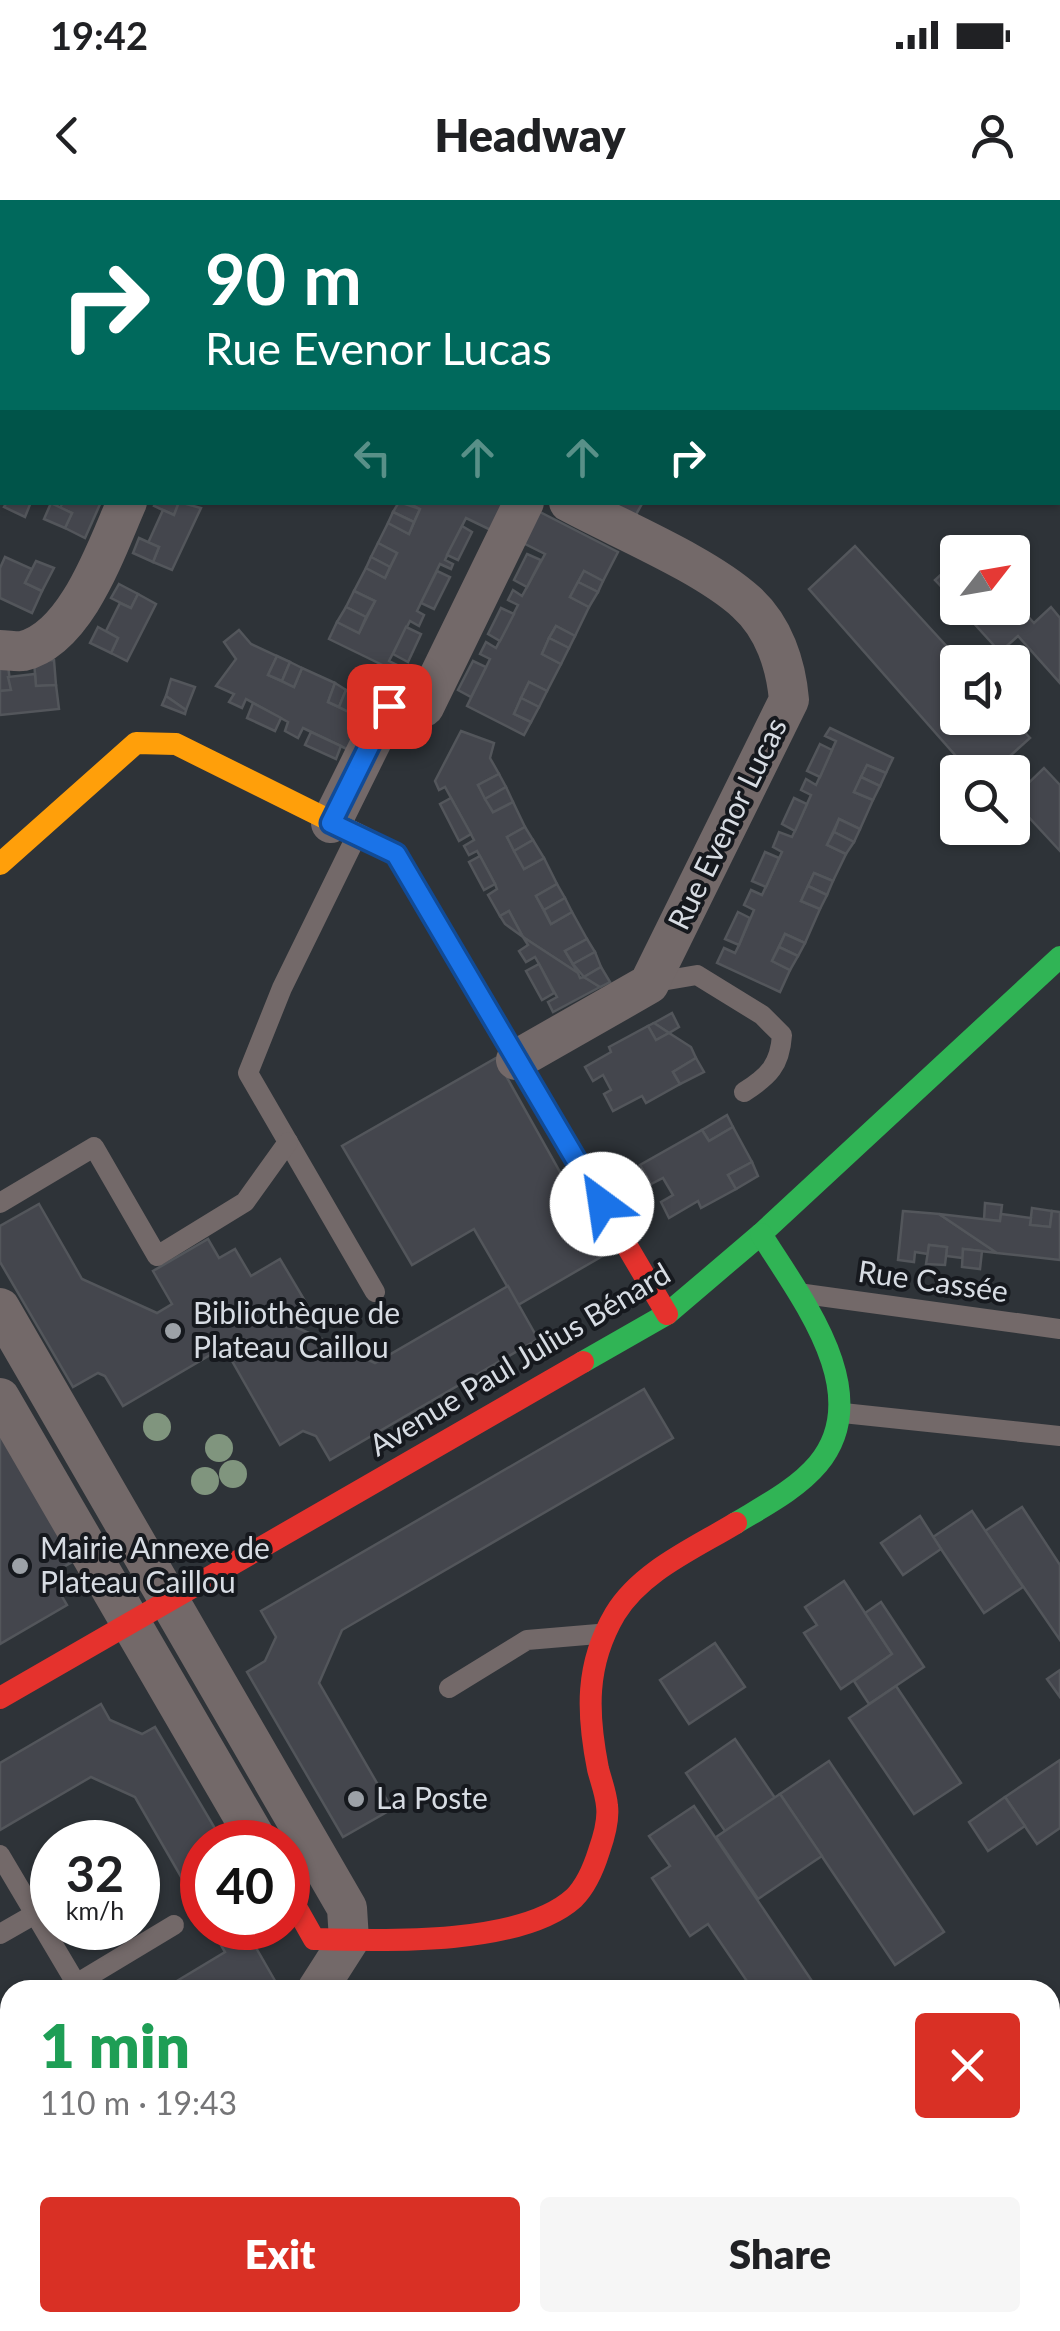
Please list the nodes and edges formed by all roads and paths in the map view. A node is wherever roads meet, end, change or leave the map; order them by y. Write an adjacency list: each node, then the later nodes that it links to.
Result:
1 (127, 505): 4 (street)
2 (523, 505): 5 (street)
3 (575, 505): 8 (street, Rue Evenor Lucas)
4 (0, 650)
5 (344, 829): 6 (street); 9 (street); 11 (lane)
6 (0, 864)
7 (1060, 957): 13 (street, Avenue Paul Julius Bénard)
8 (648, 984): 9 (street); 10 (lane)
9 (516, 1060): 17 (street)
10 (744, 1092)
11 (288, 1142): 12 (lane); 14 (lane)
12 (0, 1203)
13 (761, 1234): 15 (street); 17 (street, Avenue Paul Julius Bénard)
14 (374, 1292)
15 (798, 1294): 18 (lane, Rue Cassée); 20 (street)
16 (0, 1308): 22 (street)
17 (667, 1314): 22 (street, Avenue Paul Julius Bénard)
18 (1060, 1329)
19 (0, 1398): 23 (street)
20 (841, 1413): 21 (lane); 24 (street)
21 (1060, 1436)
22 (168, 1601): 23 (street, Avenue Paul Julius Bénard); 34 (street)
23 (131, 1622): 26 (street, Avenue Paul Julius Bénard); 27 (street)
24 (605, 1634): 25 (lane); 34 (street)
25 (449, 1688)
26 (0, 1698)
27 (245, 1820)
28 (0, 1855): 29 (lane)
29 (30, 1906)
30 (30, 1917): 33 (lane)
31 (174, 1925): 37 (lane)
32 (310, 1931): 34 (street)
33 (0, 1934)
34 (349, 1940): 38 (street)
35 (56, 1950): 36 (lane)
36 (74, 1980)
37 (89, 1980)
38 (323, 1980)

